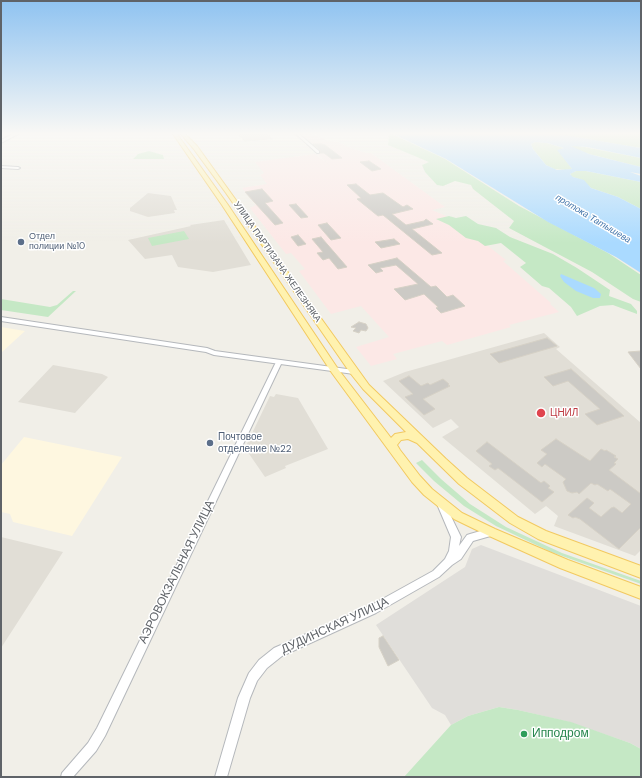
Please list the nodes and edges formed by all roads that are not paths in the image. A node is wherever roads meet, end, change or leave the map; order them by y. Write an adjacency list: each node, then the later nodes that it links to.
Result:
1 (201, 170): 4 (main road, УЛИЦА ПАРТИЗАНА ЖЕЛЕЗНЯКА)
2 (212, 170): 3 (main road, УЛИЦА ПАРТИЗАНА ЖЕЛЕЗНЯКА)
3 (274, 259): 4 (main road); 8 (main road, УЛИЦА ПАРТИЗАНА ЖЕЛЕЗНЯКА)
4 (262, 262): 7 (main road, УЛИЦА ПАРТИЗАНА ЖЕЛЕЗНЯКА)
5 (1, 319): 6 (street)
6 (279, 362): 7 (street); 16 (street, АЭРОВОКЗАЛЬНАЯ УЛИЦА)
7 (335, 371): 8 (street); 10 (main road, УЛИЦА ПАРТИЗАНА ЖЕЛЕЗНЯКА)
8 (354, 372): 9 (main road, УЛИЦА ПАРТИЗАНА ЖЕЛЕЗНЯКА)
9 (423, 442): 10 (main road); 14 (main road, УЛИЦА ПАРТИЗАНА ЖЕЛЕЗНЯКА)
10 (396, 452): 11 (main road, УЛИЦА ПАРТИЗАНА ЖЕЛЕЗНЯКА)
11 (440, 501): 12 (main road, УЛИЦА ПАРТИЗАНА ЖЕЛЕЗНЯКА); 13 (street)
12 (490, 532): 13 (street, ДУДИНСКАЯ УЛИЦА); 15 (main road, УЛИЦА ПАРТИЗАНА ЖЕЛЕЗНЯКА)
13 (448, 562): 17 (street, ДУДИНСКАЯ УЛИЦА)
14 (641, 572)
15 (641, 593)
16 (66, 777)
17 (221, 777)

